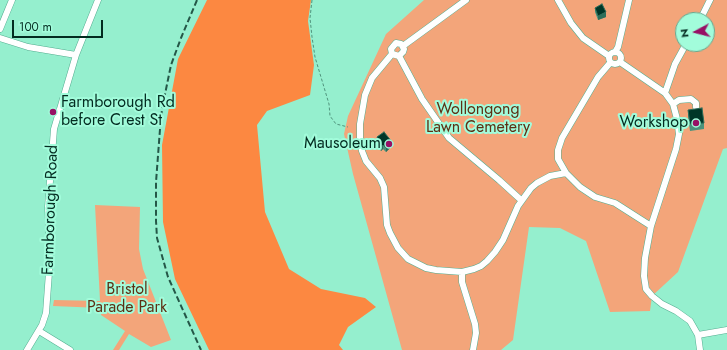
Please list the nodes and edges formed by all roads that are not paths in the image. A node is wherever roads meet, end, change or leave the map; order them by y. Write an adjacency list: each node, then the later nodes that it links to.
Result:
1 (12, 0): 8 (street)
2 (98, 0): 14 (street, Farmborough Road)
3 (466, 0): 10 (street)
4 (558, 0): 16 (street)
5 (629, 0): 11 (street)
6 (710, 0): 7 (street)
7 (704, 12)
8 (0, 29)
9 (0, 38): 14 (street)
10 (403, 46): 13 (street); 15 (street)
11 (615, 52): 16 (street); 17 (street)
12 (682, 52): 18 (street)
13 (392, 54): 15 (street); 24 (street)
14 (76, 55): 26 (street, Farmborough Road)
15 (399, 56): 22 (street)
16 (609, 59): 17 (street); 21 (street)
17 (620, 62): 18 (street)
18 (665, 93): 19 (street)
19 (673, 104): 20 (street); 23 (street)
20 (696, 107)
21 (566, 174): 22 (street); 23 (street)
22 (521, 200): 24 (street)
23 (650, 226): 27 (street)
24 (462, 272): 30 (street)
25 (727, 330): 27 (street)
26 (39, 331): 28 (street, Farmborough Road); 29 (street)
27 (698, 335): 31 (street)
28 (27, 350)
29 (70, 350)
30 (474, 350)
31 (700, 350)

